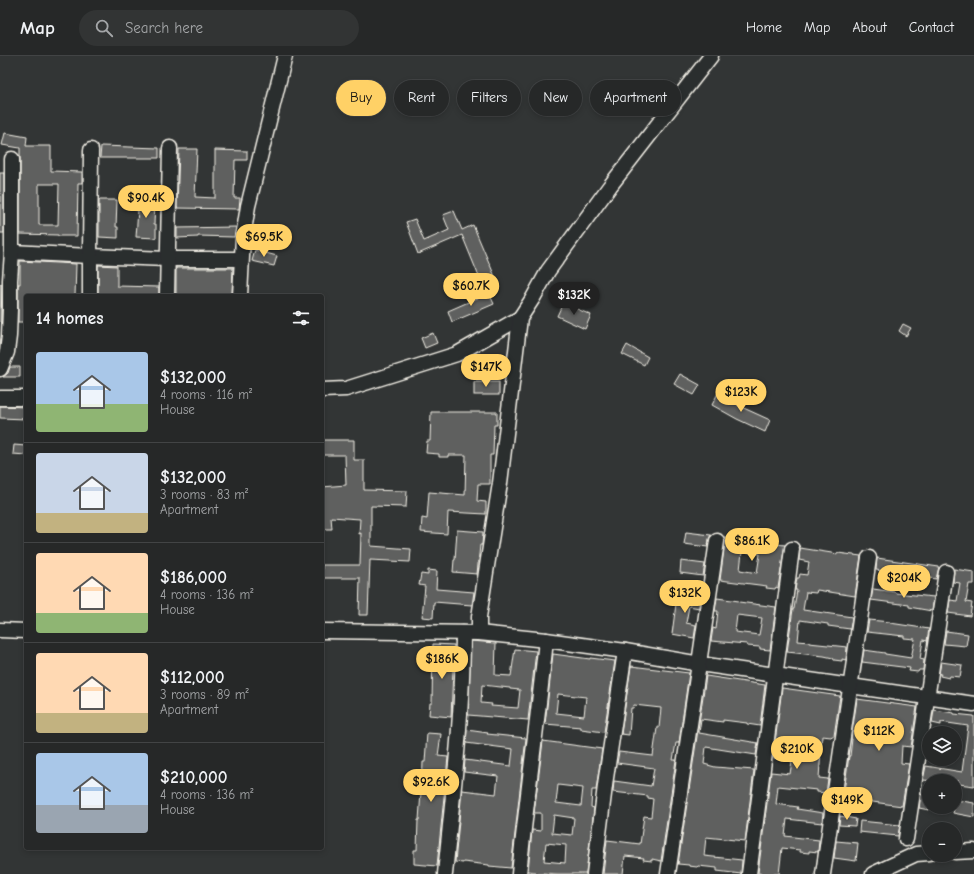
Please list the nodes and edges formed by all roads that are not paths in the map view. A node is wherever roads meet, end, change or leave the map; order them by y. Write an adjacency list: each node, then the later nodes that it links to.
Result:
1 (285, 56): 9 (street)
2 (711, 56): 13 (street)
3 (170, 148): 8 (street)
4 (91, 150): 7 (street)
5 (12, 159): 6 (street)
6 (12, 252): 7 (street); 14 (street)
7 (90, 256): 8 (street); 10 (street)
8 (167, 259): 9 (street); 11 (street)
9 (241, 259): 12 (street)
10 (90, 294)
11 (167, 294)
12 (240, 294)
13 (520, 318): 15 (street); 26 (street)
14 (0, 369)
15 (324, 390)
16 (0, 398): 17 (street)
17 (24, 398)
18 (717, 541): 29 (street)
19 (792, 549): 30 (street)
20 (869, 558): 31 (street)
21 (946, 572): 32 (street)
22 (0, 630): 23 (street)
23 (24, 631)
24 (324, 631): 25 (street)
25 (463, 633): 26 (street); 38 (street)
26 (479, 633): 27 (street)
27 (546, 640): 28 (street); 39 (street)
28 (625, 651): 29 (street); 40 (street)
29 (700, 664): 30 (street); 41 (street)
30 (775, 676): 31 (street); 42 (street)
31 (851, 686): 32 (street); 43 (street)
32 (927, 697): 33 (street); 34 (street)
33 (974, 704)
34 (906, 839)
35 (974, 851): 36 (street)
36 (962, 852)
37 (922, 854): 44 (street)
38 (445, 874)
39 (519, 874)
40 (594, 874)
41 (668, 874)
42 (749, 874)
43 (823, 874)
44 (873, 874)

